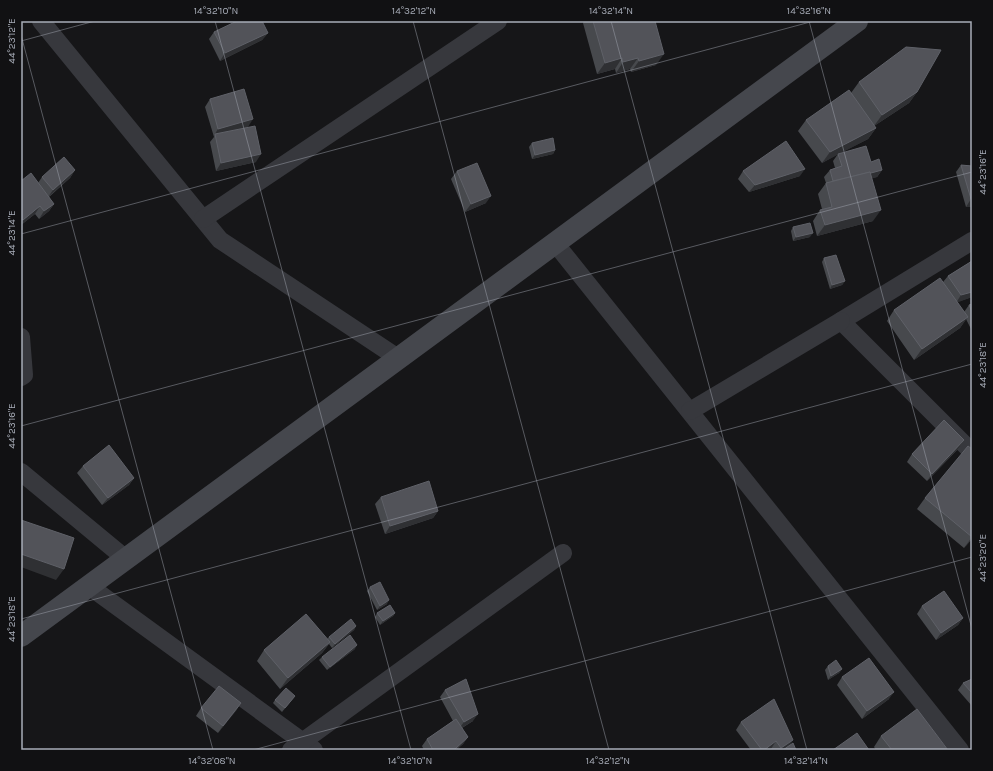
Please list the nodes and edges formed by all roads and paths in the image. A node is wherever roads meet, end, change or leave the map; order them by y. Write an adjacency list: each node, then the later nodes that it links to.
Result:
1 (42, 21): 4 (street)
2 (498, 21): 4 (street)
3 (856, 21): 6 (street)
4 (203, 219): 9 (street)
5 (972, 241): 7 (street)
6 (555, 243): 9 (street); 11 (street)
7 (841, 321): 11 (street); 12 (street)
8 (21, 337): 10 (street)
9 (398, 358): 15 (street)
10 (21, 377)
11 (690, 411): 19 (street)
12 (972, 452)
13 (21, 472): 15 (street)
14 (563, 553): 18 (street)
15 (126, 559): 16 (street)
16 (89, 586): 17 (street); 18 (street)
17 (21, 636)
18 (302, 747)
19 (960, 750)

